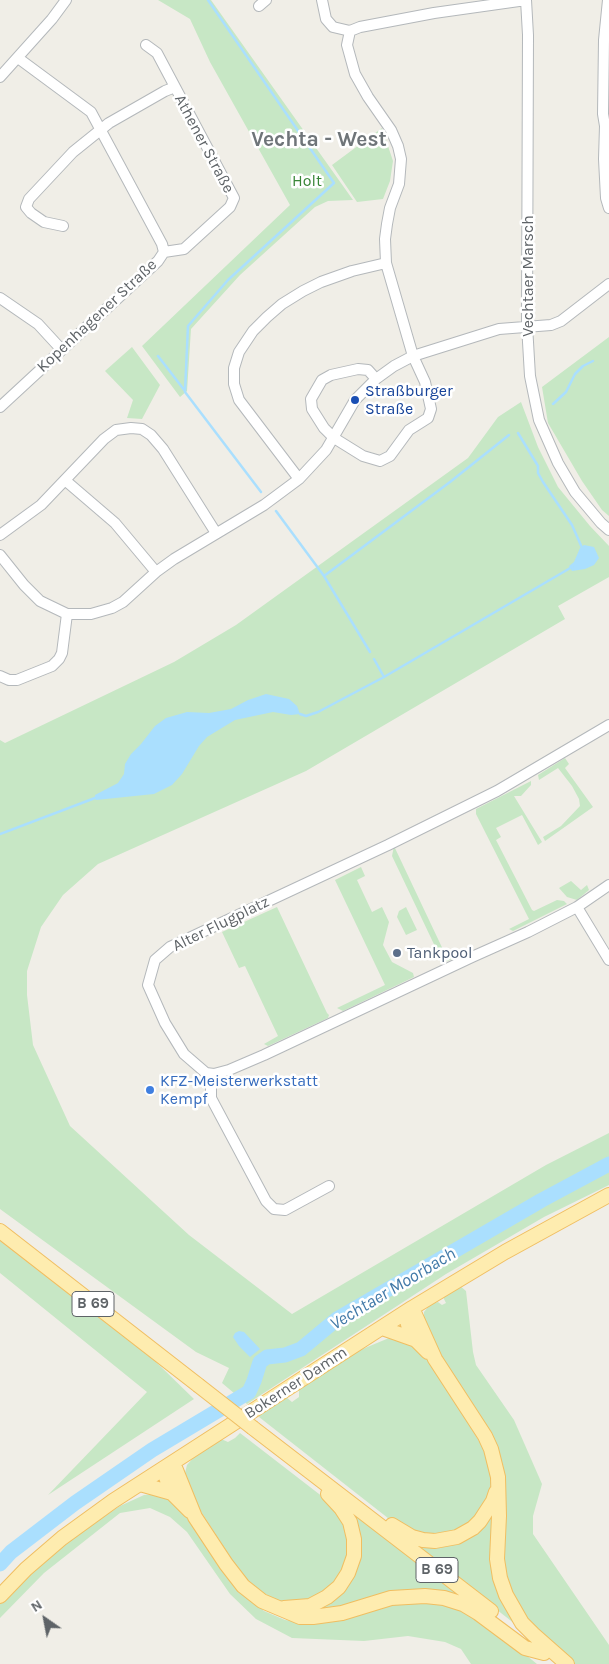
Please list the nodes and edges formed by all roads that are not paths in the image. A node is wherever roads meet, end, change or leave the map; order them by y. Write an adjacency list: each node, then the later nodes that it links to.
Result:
1 (66, 0): 8 (street)
2 (322, 0): 6 (street)
3 (526, 0): 6 (street); 19 (street, Vechtaer Marsch)
4 (608, 0): 5 (street)
5 (607, 30): 11 (street)
6 (350, 31): 16 (street)
7 (146, 45): 10 (street, Athener Straße)
8 (18, 58): 9 (street); 12 (street, Kopenhagener Straße)
9 (0, 77)
10 (175, 87): 12 (street, Athener Straße); 15 (street, Athener Straße)
11 (607, 125): 13 (street)
12 (101, 130): 14 (street, Athener Straße); 15 (street, Kopenhagener Straße)
13 (609, 208)
14 (63, 226)
15 (164, 252): 20 (street, Kopenhagener Straße)
16 (386, 263): 21 (street); 25 (street)
17 (609, 284): 19 (street)
18 (0, 298): 20 (street)
19 (527, 325): 21 (street); 27 (street, Vechtaer Marsch)
20 (61, 349): 23 (street, Kopenhagener Straße)
21 (413, 356): 22 (street); 24 (street)
22 (376, 379): 24 (street); 24 (street)
23 (0, 407)
24 (334, 438): 25 (street)
25 (299, 479): 28 (street)
26 (66, 481): 28 (street); 29 (street); 31 (street)
27 (609, 530)
28 (216, 533): 31 (street)
29 (0, 534)
30 (0, 555): 32 (street)
31 (156, 572): 32 (street)
32 (67, 614): 33 (street)
33 (0, 676)
34 (609, 725): 38 (street, Alter Flugplatz)
35 (609, 885): 36 (street)
36 (577, 907): 37 (street); 38 (street)
37 (609, 960)
38 (214, 1074): 39 (street)
39 (329, 1186)
40 (609, 1195): 42 (main road, Bokerner Damm)
41 (0, 1231): 46 (main road, B 69, bridge)
42 (408, 1311): 43 (main road, Bokerner Damm); 44 (main road); 45 (main road)
43 (382, 1328): 44 (main road); 47 (main road, Bokerner Damm)
44 (416, 1340): 45 (main road)
45 (435, 1359): 50 (main road)
46 (286, 1453): 49 (main road, B 69); 54 (main road)
47 (167, 1466): 48 (main road, Bokerner Damm); 51 (main road); 52 (main road)
48 (140, 1484): 51 (main road); 53 (main road, Bokerner Damm)
49 (331, 1487): 50 (main road); 55 (main road, B 69)
50 (498, 1487): 57 (main road)
51 (172, 1493): 52 (main road)
52 (195, 1517): 54 (main road)
53 (0, 1596)
54 (276, 1607): 55 (main road)
55 (544, 1653): 56 (main road, B 69)
56 (558, 1664)
57 (567, 1664)

